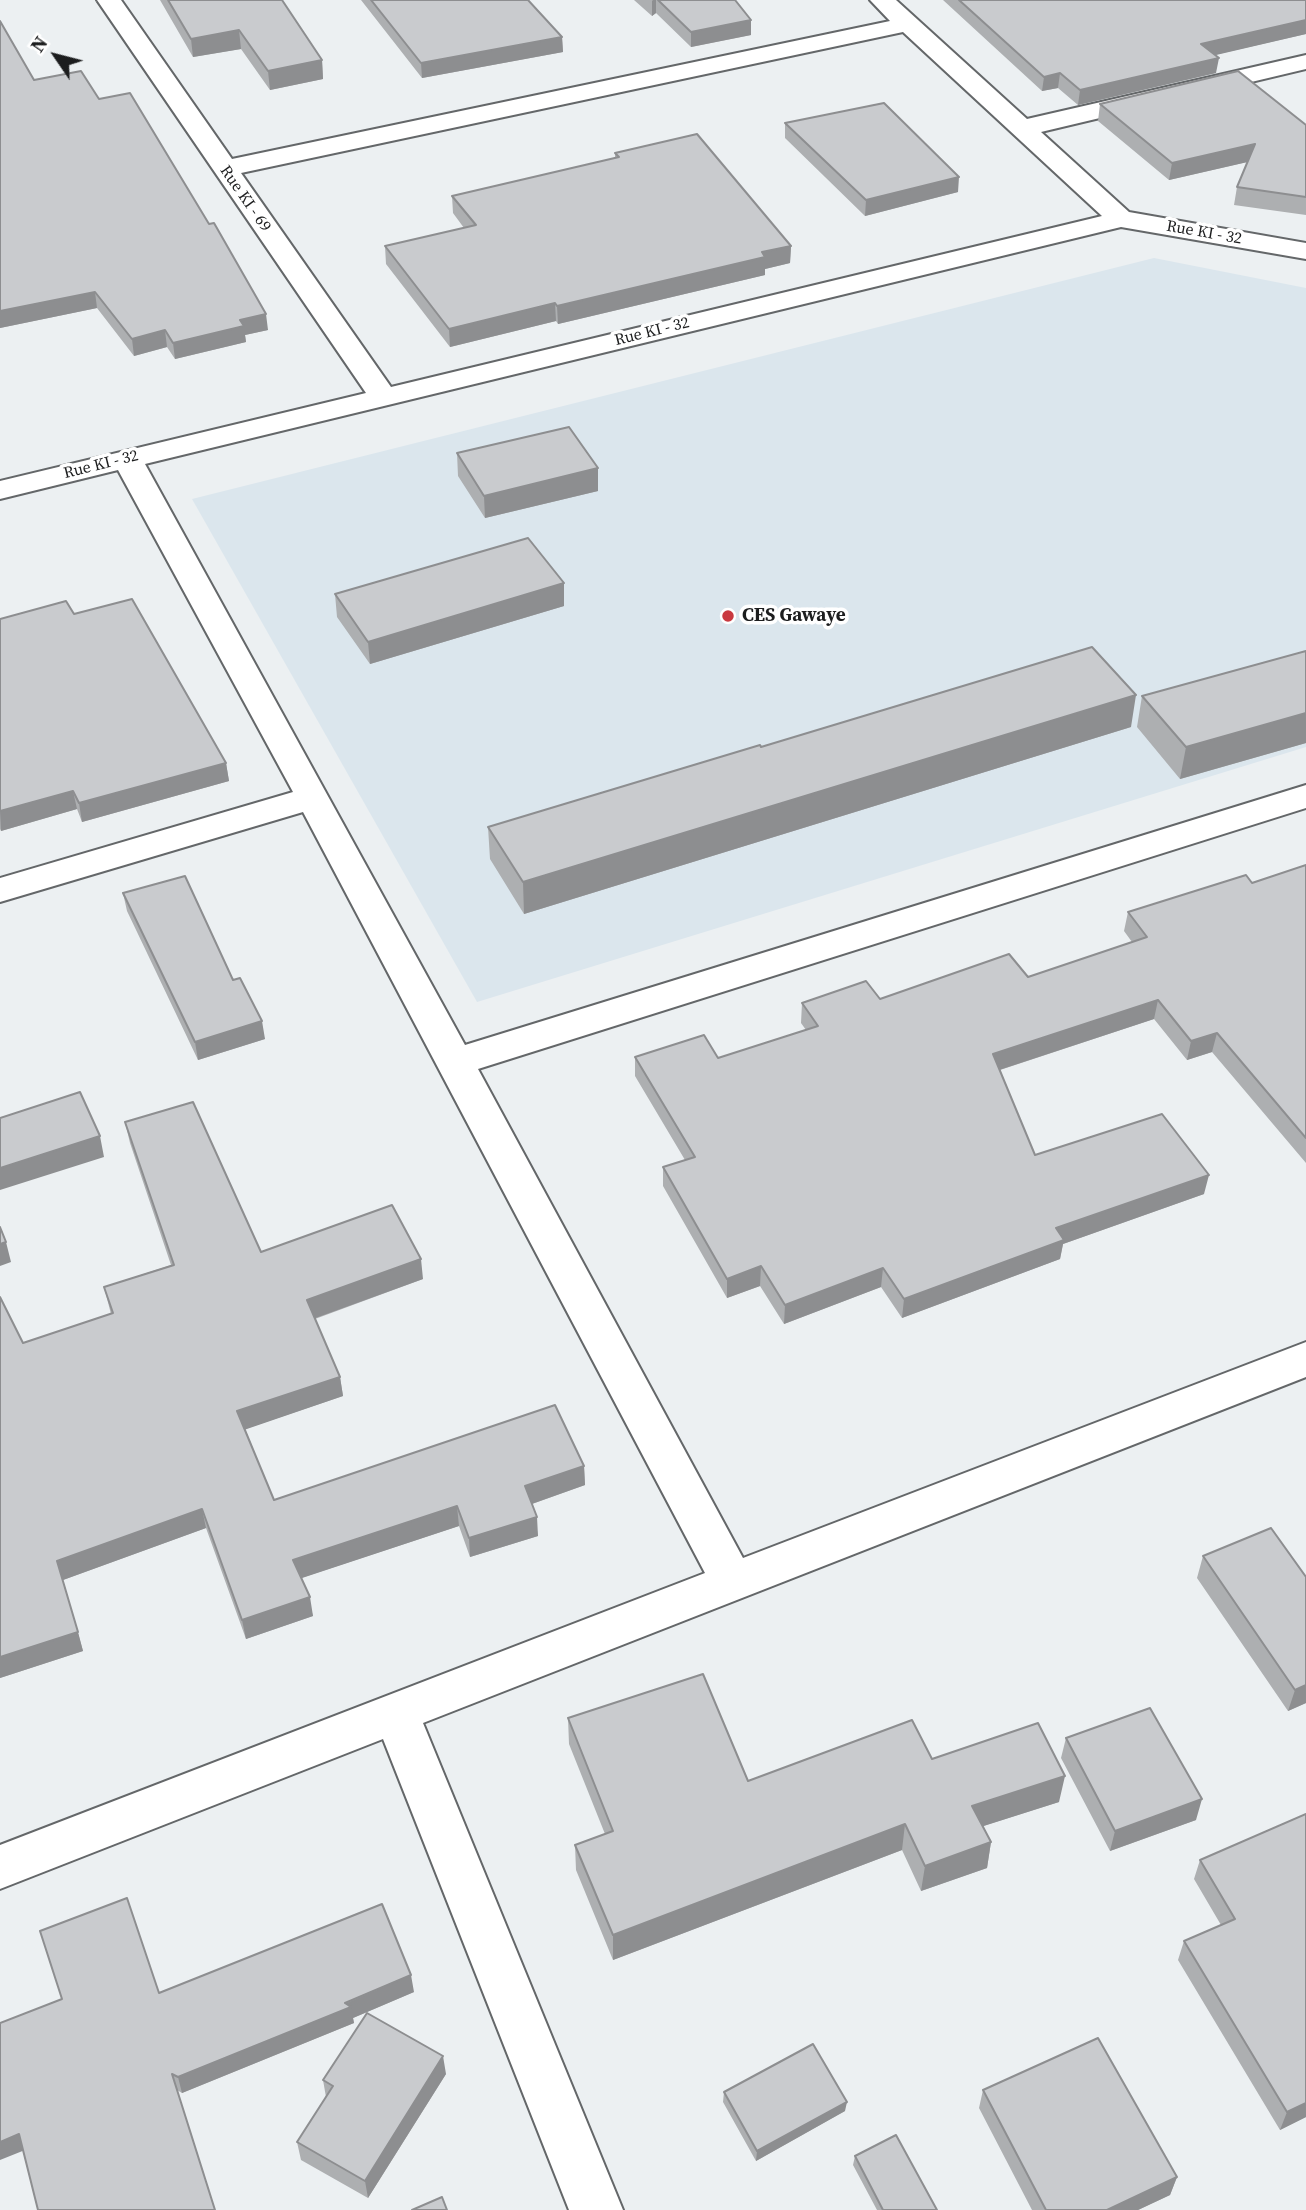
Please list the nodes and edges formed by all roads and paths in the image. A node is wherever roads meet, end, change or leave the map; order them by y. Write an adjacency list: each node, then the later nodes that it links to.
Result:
1 (109, 0): 6 (street, Rue KI - 69)
2 (882, 0): 3 (street)
3 (908, 24): 5 (street); 6 (street)
4 (1306, 62): 5 (street)
5 (1023, 128): 7 (street)
6 (223, 169): 9 (street, Rue KI - 69)
7 (1121, 219): 8 (street, Rue KI - 32); 9 (street, Rue KI - 32)
8 (1306, 251)
9 (383, 397): 10 (street, Rue KI - 32)
10 (127, 459): 11 (street, Rue KI - 32); 13 (street)
11 (0, 490)
12 (1306, 796): 15 (street)
13 (313, 798): 14 (street); 15 (street)
14 (0, 890)
15 (455, 1062): 17 (street)
16 (1306, 1359): 17 (street)
17 (733, 1582): 18 (street)
18 (397, 1714): 19 (street); 20 (street)
19 (0, 1867)
20 (596, 2210)

